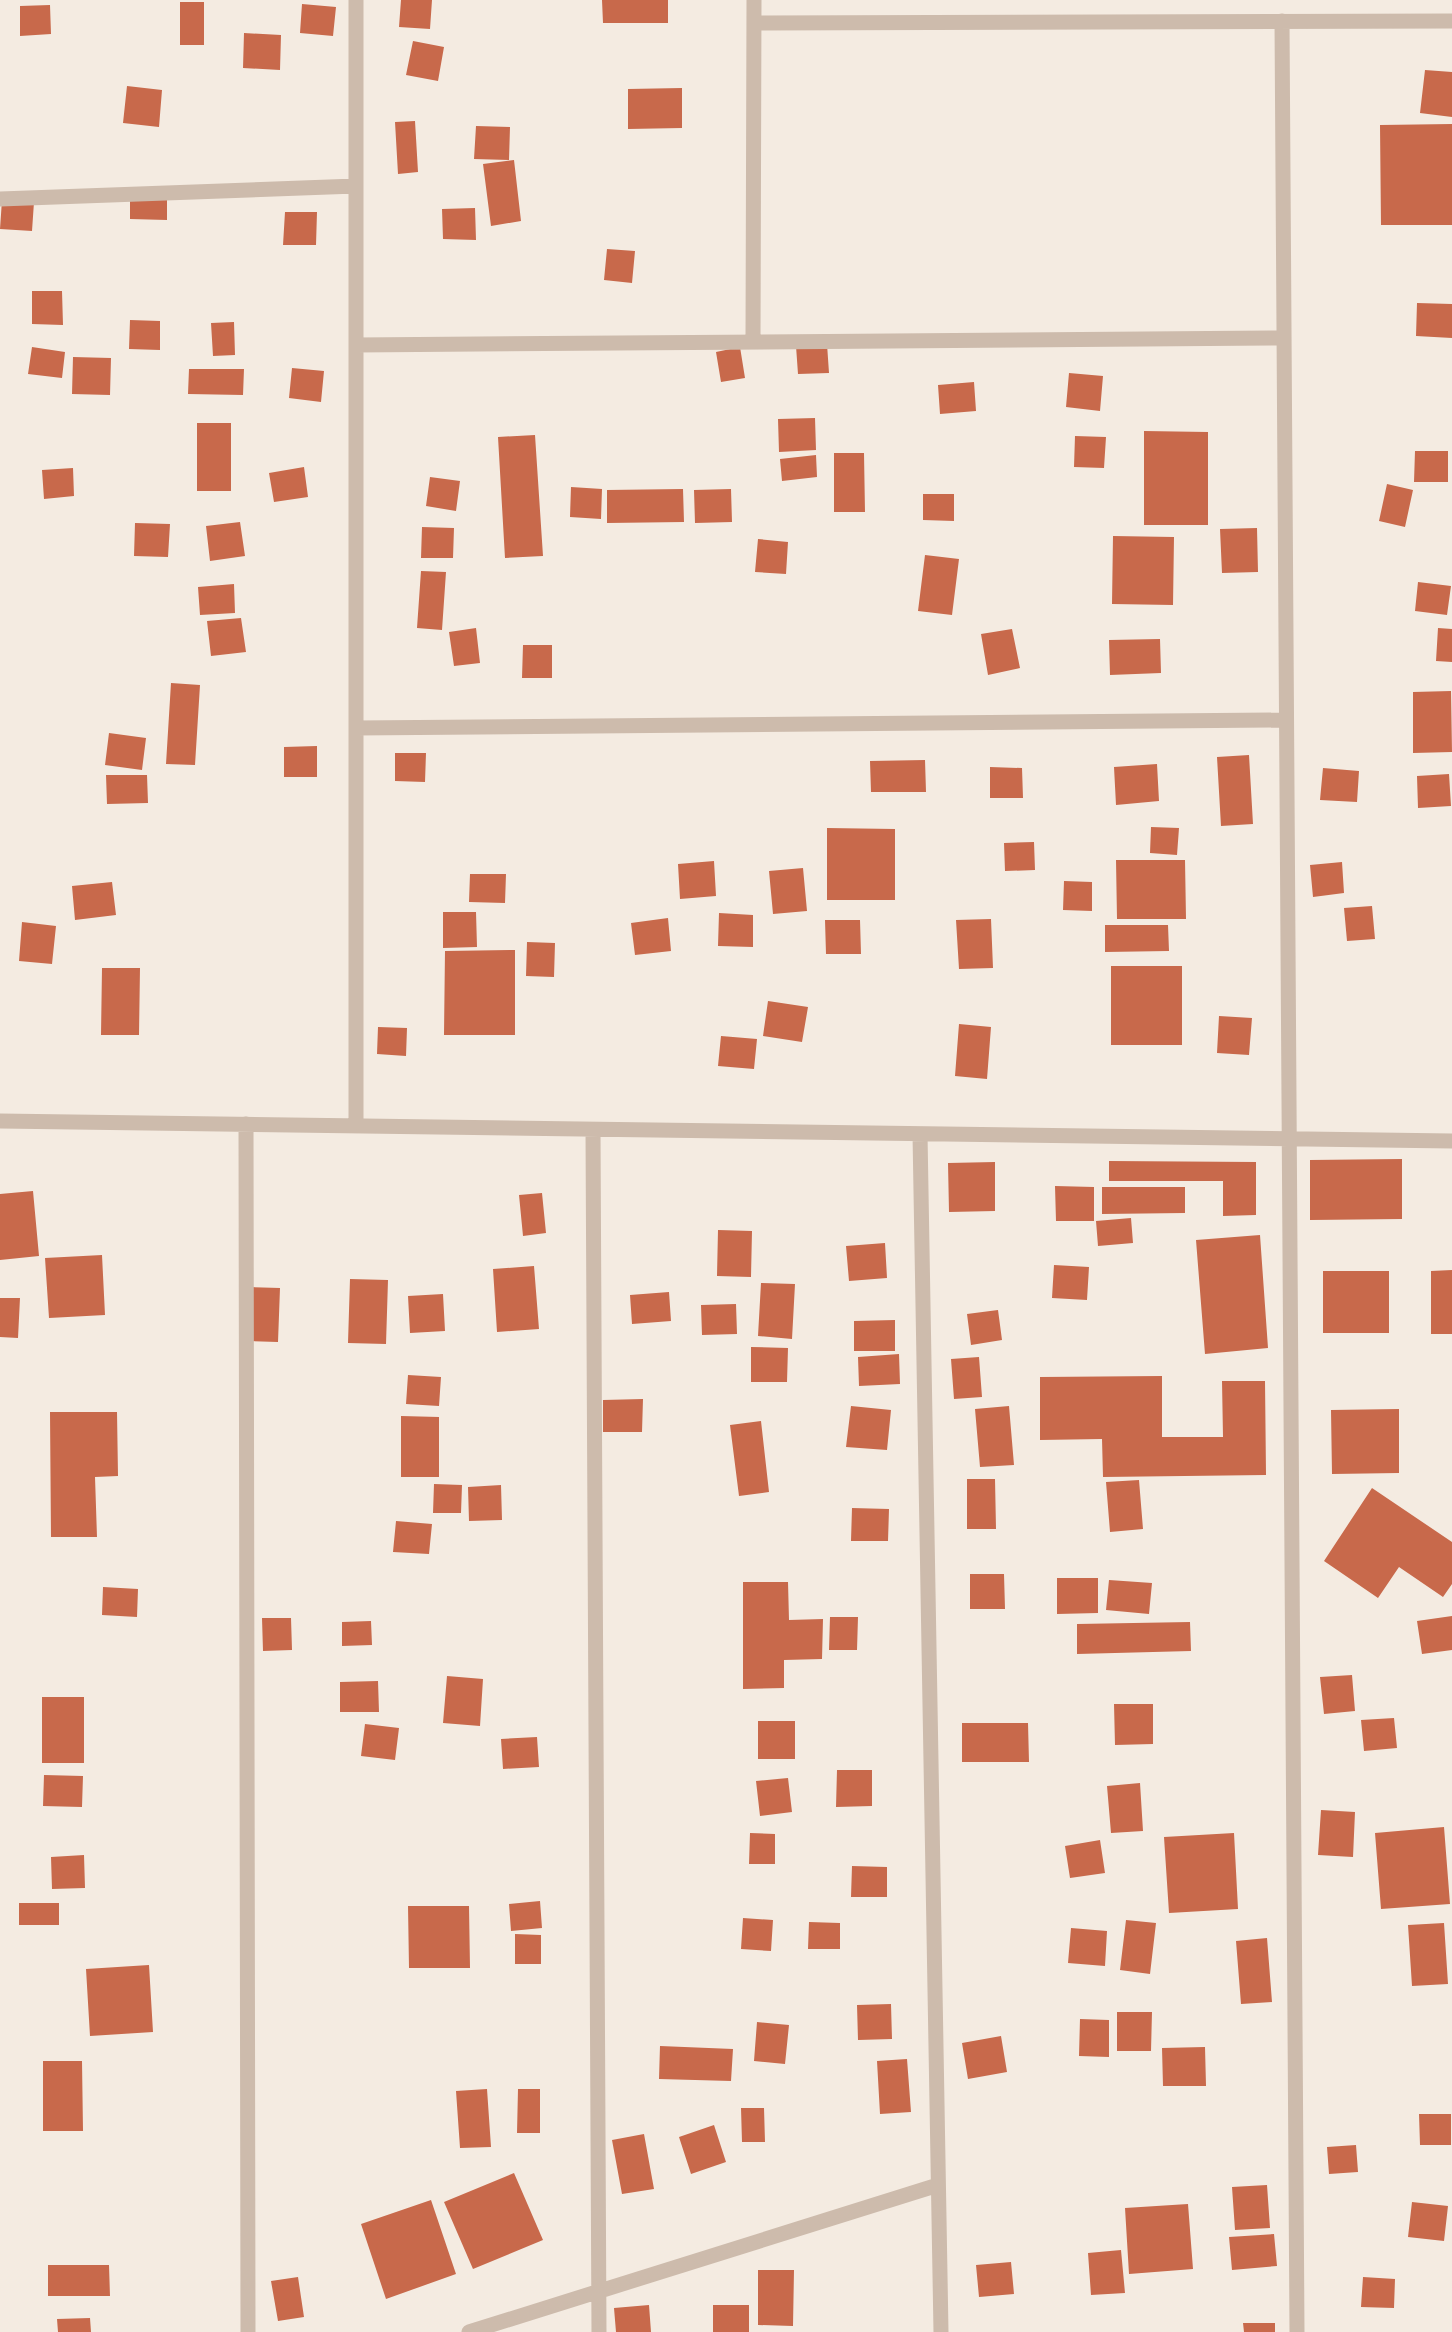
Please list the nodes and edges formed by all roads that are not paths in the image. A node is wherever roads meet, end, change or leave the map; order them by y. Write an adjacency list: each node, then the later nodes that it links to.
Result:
1 (356, 0): 6 (street)
2 (754, 0): 5 (street)
3 (1282, 21): 4 (street); 5 (street); 8 (street)
4 (1452, 21)
5 (753, 23): 9 (street)
6 (356, 186): 7 (street); 10 (street)
7 (0, 200)
8 (1284, 338): 9 (street); 11 (street)
9 (753, 342): 10 (street)
10 (356, 345): 12 (street)
11 (1286, 720): 12 (street); 18 (street)
12 (356, 728): 15 (street)
13 (0, 1121): 14 (street)
14 (246, 1124): 15 (street); 22 (street)
15 (356, 1126): 16 (street)
16 (593, 1130): 17 (street); 21 (street)
17 (920, 1134): 18 (street); 20 (street)
18 (1289, 1139): 19 (street); 26 (street)
19 (1452, 1141)
20 (938, 2186): 21 (street); 25 (street)
21 (598, 2292): 23 (street); 24 (street)
22 (248, 2332)
23 (469, 2332)
24 (599, 2332)
25 (941, 2332)
26 (1297, 2332)

